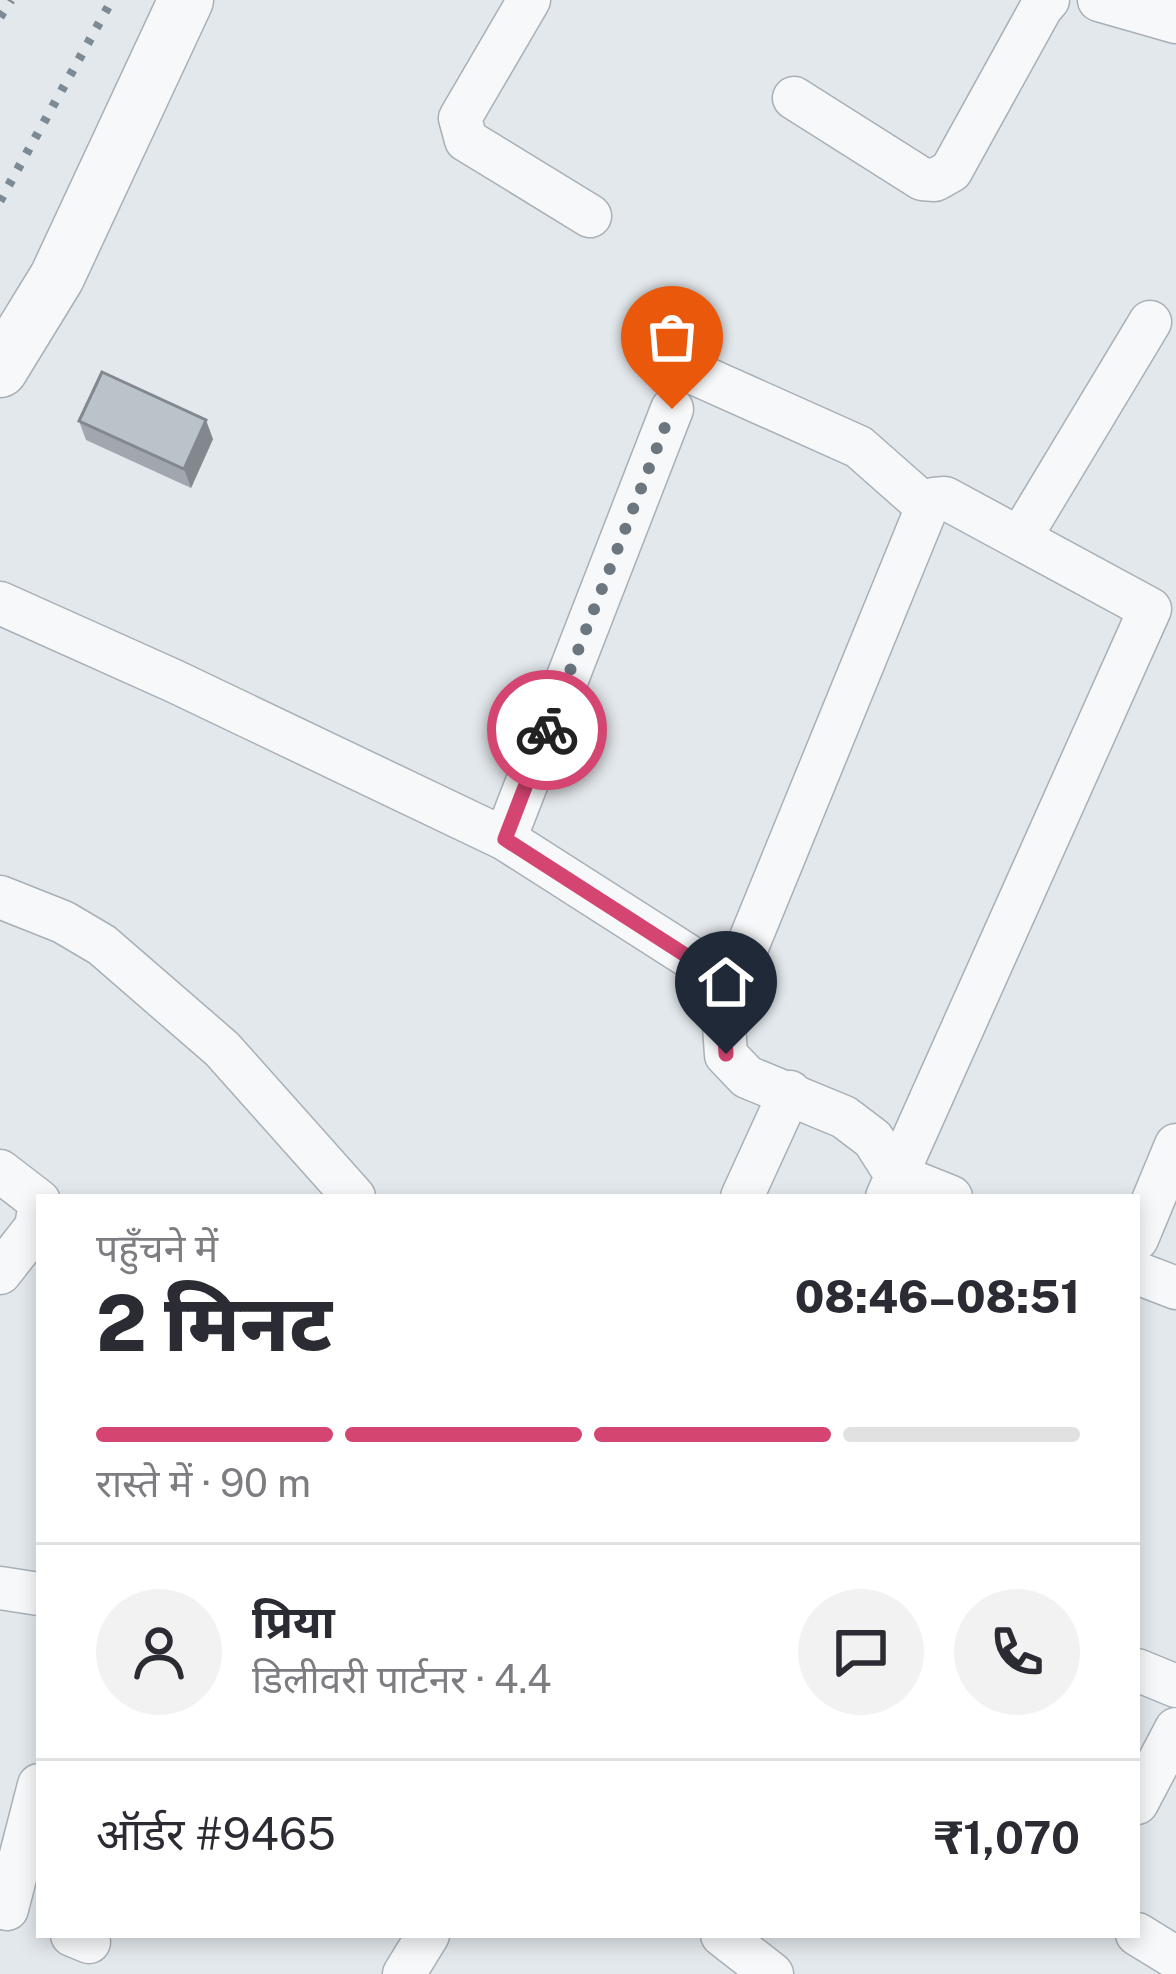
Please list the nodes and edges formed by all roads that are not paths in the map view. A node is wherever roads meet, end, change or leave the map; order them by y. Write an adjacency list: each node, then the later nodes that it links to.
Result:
1 (186, 0): 10 (street)
2 (529, 0): 7 (street)
3 (1048, 0): 6 (street)
4 (1099, 0): 5 (street)
5 (1176, 22)
6 (794, 98)
7 (590, 216)
8 (1150, 322): 13 (street)
9 (678, 366): 12 (street)
10 (0, 370)
11 (672, 409): 15 (street)
12 (927, 507): 13 (street); 17 (street)
13 (1020, 538): 21 (street)
14 (0, 603): 15 (street)
15 (505, 839): 17 (street)
16 (0, 897): 22 (street)
17 (732, 985): 18 (street)
18 (790, 1092): 21 (street); 23 (street)
19 (1176, 1145): 27 (street)
20 (0, 1171): 25 (street)
21 (892, 1186): 24 (street)
22 (351, 1194)
23 (743, 1194)
24 (935, 1194)
25 (36, 1202)
26 (36, 1227): 28 (street)
27 (1140, 1232)
28 (0, 1274)
29 (1140, 1274): 30 (street)
30 (1176, 1288)
31 (0, 1588): 32 (street)
32 (36, 1594)
33 (1140, 1671): 34 (street)
34 (1176, 1686)
35 (1176, 1729): 36 (street)
36 (1140, 1797)
37 (36, 1802): 38 (street)
38 (15, 1912)
39 (1140, 1936): 42 (street)
40 (426, 1938): 43 (street)
41 (726, 1938): 44 (street)
42 (1176, 1958)
43 (404, 1974)
44 (772, 1974)

